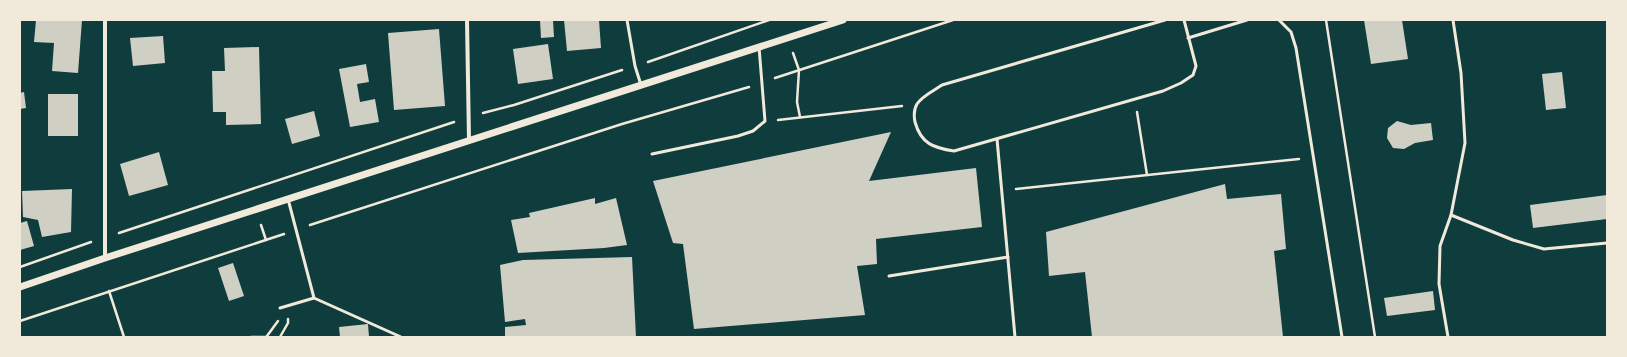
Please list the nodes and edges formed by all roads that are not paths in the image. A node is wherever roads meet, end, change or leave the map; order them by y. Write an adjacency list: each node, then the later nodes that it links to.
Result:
1 (105, 20): 20 (street)
2 (467, 20): 14 (street)
3 (627, 20): 12 (lane)
4 (843, 20): 11 (street)
5 (1165, 20): 13 (lane)
6 (1184, 20): 10 (lane)
7 (1247, 20): 10 (lane)
8 (1279, 20): 27 (lane)
9 (1453, 20): 17 (lane)
10 (1188, 38): 13 (lane)
11 (759, 47): 12 (street); 15 (lane)
12 (641, 85): 14 (street)
13 (997, 138): 19 (lane)
14 (469, 140): 16 (street)
15 (652, 154)
16 (288, 199): 20 (street); 23 (lane)
17 (1451, 215): 18 (lane); 28 (lane)
18 (1607, 243)
19 (1008, 257): 21 (lane); 26 (lane)
20 (105, 258): 22 (street)
21 (889, 276)
22 (20, 287)
23 (314, 298): 24 (lane); 25 (lane)
24 (280, 308)
25 (401, 337)
26 (1015, 337)
27 (1342, 337)
28 (1448, 337)

